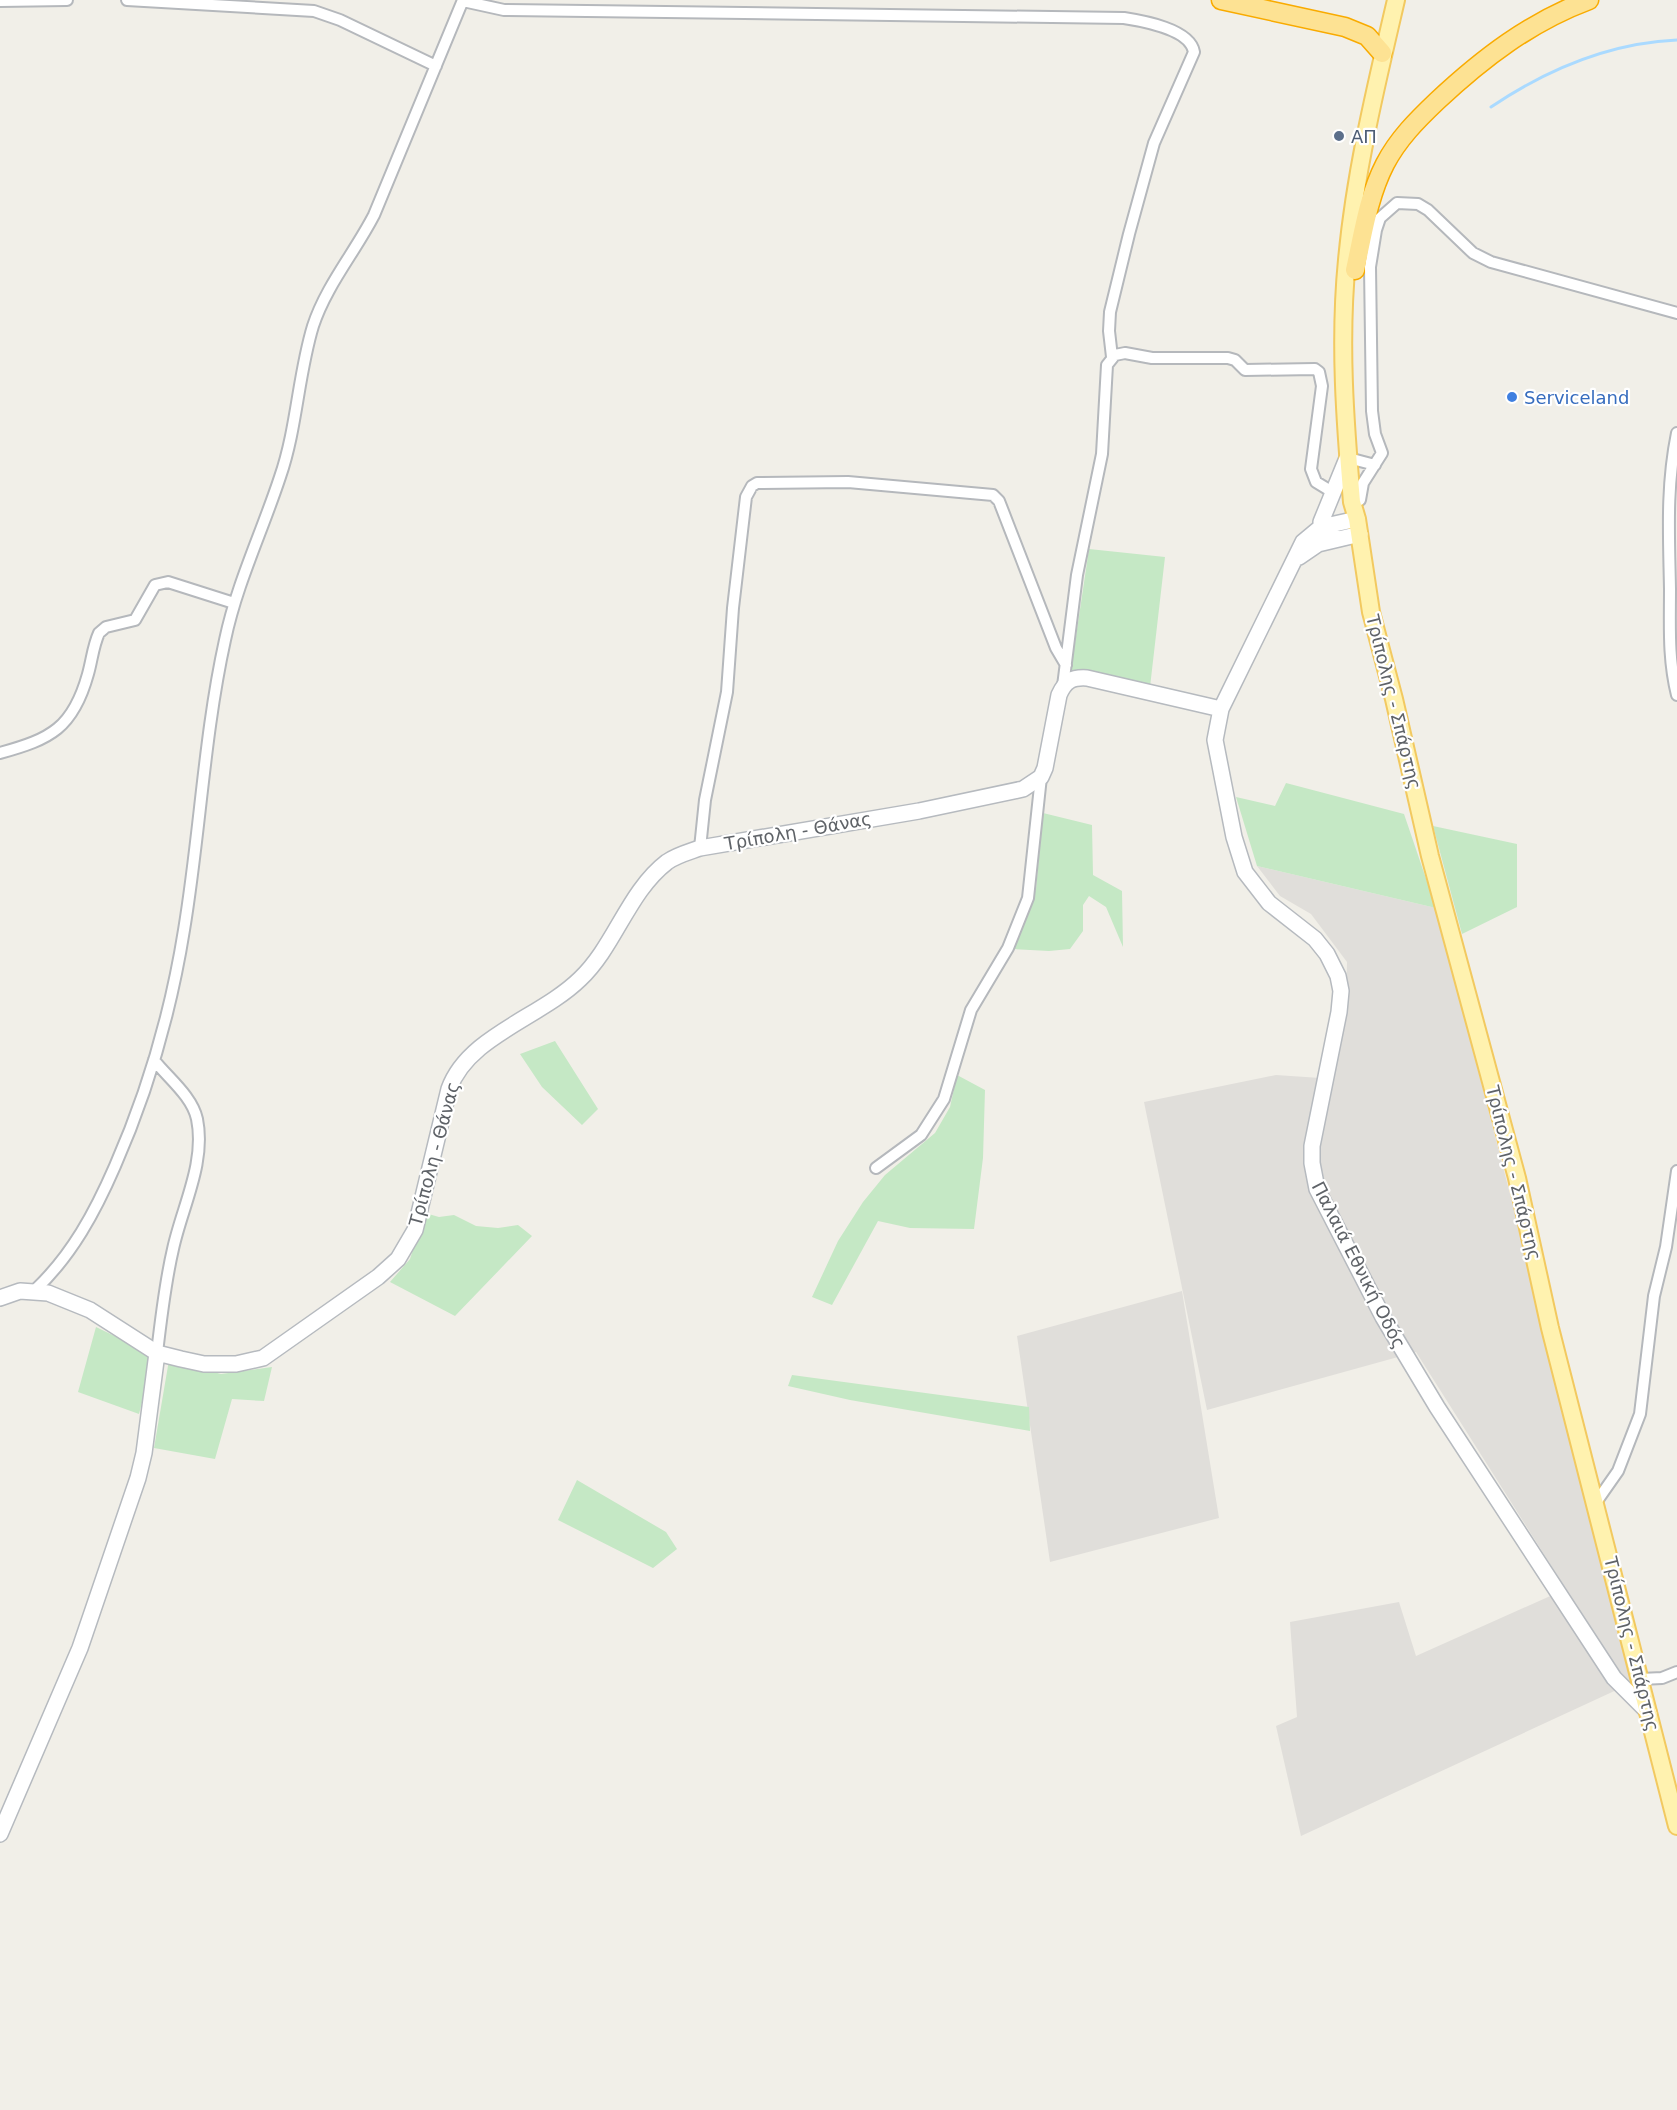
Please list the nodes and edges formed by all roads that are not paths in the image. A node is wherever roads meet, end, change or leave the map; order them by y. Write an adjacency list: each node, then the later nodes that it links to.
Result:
1 (67, 0): 8 (street)
2 (127, 0): 10 (street)
3 (463, 0): 10 (street); 13 (street)
4 (1221, 0): 9 (highway)
5 (1396, 0): 9 (main road, Τρίπολης - Σπάρτης)
6 (1408, 0): 11 (main road, Τρίπολης - Σπάρτης)
7 (1589, 0): 11 (highway)
8 (0, 1)
9 (1382, 53): 15 (main road, Τρίπολης - Σπάρτης)
10 (436, 66): 23 (street)
11 (1355, 270): 15 (main road, Τρίπολης - Σπάρτης)
12 (1677, 313): 16 (street)
13 (1112, 357): 17 (street); 24 (street)
14 (1677, 433): 26 (street)
15 (1352, 458): 16 (street); 17 (main road); 18 (main road, Τρίπολης - Σπάρτης); 19 (main road, Τρίπολης - Σπάρτης)
16 (1375, 465): 18 (street)
17 (1334, 493): 20 (main road)
18 (1360, 500): 19 (main road, Τρίπολης - Σπάρτης)
19 (1359, 526): 20 (main road); 21 (main road); 37 (main road, Τρίπολης - Σπάρτης)
20 (1321, 527): 21 (main road); 22 (main road, Παλαιά Εθνική Οδός)
21 (1336, 538): 22 (main road)
22 (1295, 561): 27 (main road, Παλαιά Εθνική Οδός)
23 (234, 603): 28 (street); 31 (street)
24 (1066, 665): 25 (street); 30 (street)
25 (1063, 686): 27 (main road); 29 (main road)
26 (1677, 695)
27 (1221, 709): 40 (main road, Παλαιά Εθνική Οδός)
28 (0, 753)
29 (1041, 777): 30 (main road, Τρίπολη - Θάνας); 32 (street)
30 (700, 848): 36 (main road, Τρίπολη - Θάνας)
31 (154, 1060): 34 (street); 36 (street)
32 (876, 1168)
33 (1677, 1171): 37 (street)
34 (35, 1290): 35 (main road, Τρίπολη - Θάνας); 36 (main road, Τρίπολη - Θάνας)
35 (0, 1298)
36 (157, 1353): 42 (main road)
37 (1597, 1501): 39 (main road, Τρίπολης - Σπάρτης)
38 (1677, 1672): 39 (street)
39 (1641, 1678): 40 (main road, Τρίπολης - Σπάρτης)
40 (1649, 1713): 41 (main road, Τρίπολης - Σπάρτης)
41 (1677, 1826)
42 (0, 1834)

